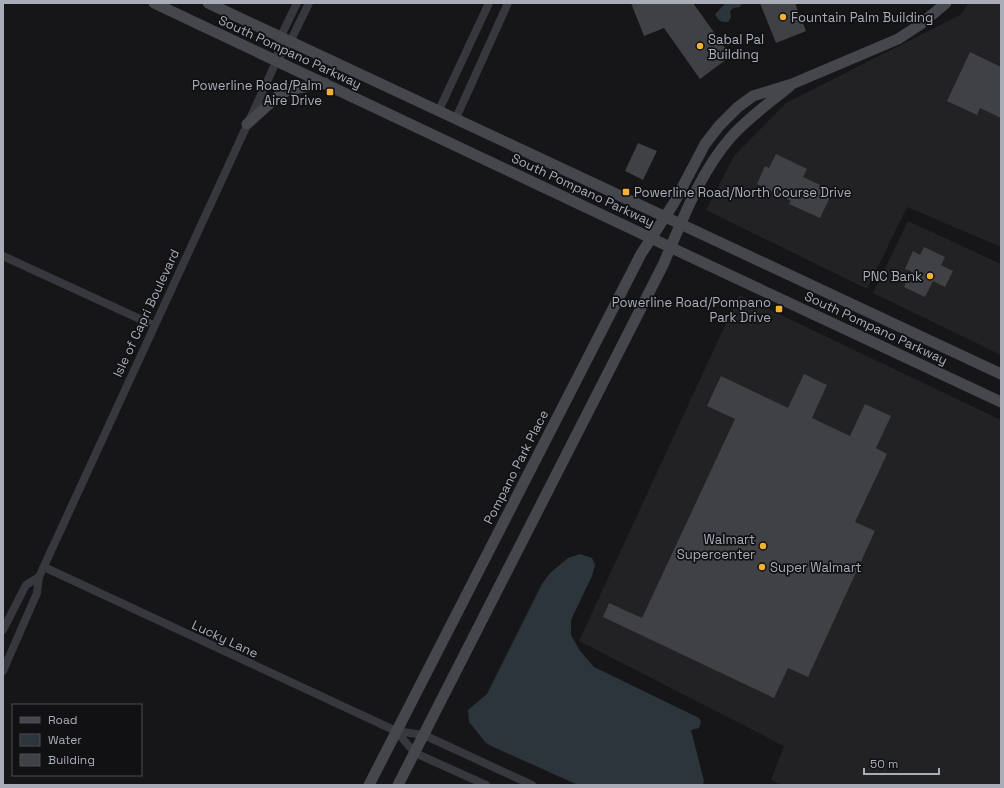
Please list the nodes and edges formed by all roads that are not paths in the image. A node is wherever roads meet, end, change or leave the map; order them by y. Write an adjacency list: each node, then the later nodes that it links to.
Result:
1 (154, 3): 9 (main road, South Pompano Parkway)
2 (208, 3): 8 (main road, South Pompano Parkway)
3 (297, 3): 8 (street)
4 (309, 3): 8 (street)
5 (489, 3): 12 (street)
6 (508, 3): 13 (street)
7 (946, 3): 11 (main road)
8 (285, 40): 9 (street, Isle of Capri Boulevard); 12 (main road, South Pompano Parkway)
9 (277, 60): 10 (main road, South Pompano Parkway); 14 (street, Isle of Capri Boulevard)
10 (325, 83): 14 (main road); 17 (main road, South Pompano Parkway)
11 (792, 84): 15 (main road, Pompano Park Place); 16 (main road)
12 (439, 110): 13 (main road, South Pompano Parkway)
13 (456, 118): 15 (main road, South Pompano Parkway)
14 (247, 124): 20 (street, Isle of Capri Boulevard)
15 (665, 216): 16 (main road, South Pompano Parkway); 17 (main road, Pompano Park Place)
16 (681, 224): 18 (main road); 21 (main road, South Pompano Parkway)
17 (651, 238): 18 (main road, South Pompano Parkway); 27 (main road, Pompano Park Place)
18 (671, 247): 22 (main road, South Pompano Parkway); 28 (main road)
19 (3, 256): 20 (street)
20 (153, 325): 23 (street, Isle of Capri Boulevard)
21 (1001, 374)
22 (1001, 402)
23 (44, 567): 24 (street, Isle of Capri Boulevard); 27 (street, Lucky Lane)
24 (39, 577): 25 (street, Isle of Capri Boulevard); 26 (street, Isle of Capri Boulevard)
25 (3, 630)
26 (3, 671)
27 (396, 731): 28 (street); 29 (street); 30 (main road, Pompano Park Place)
28 (424, 735): 29 (main road); 33 (street)
29 (415, 752): 31 (main road); 32 (street)
30 (368, 785)
31 (398, 785)
32 (486, 785)
33 (532, 785)

